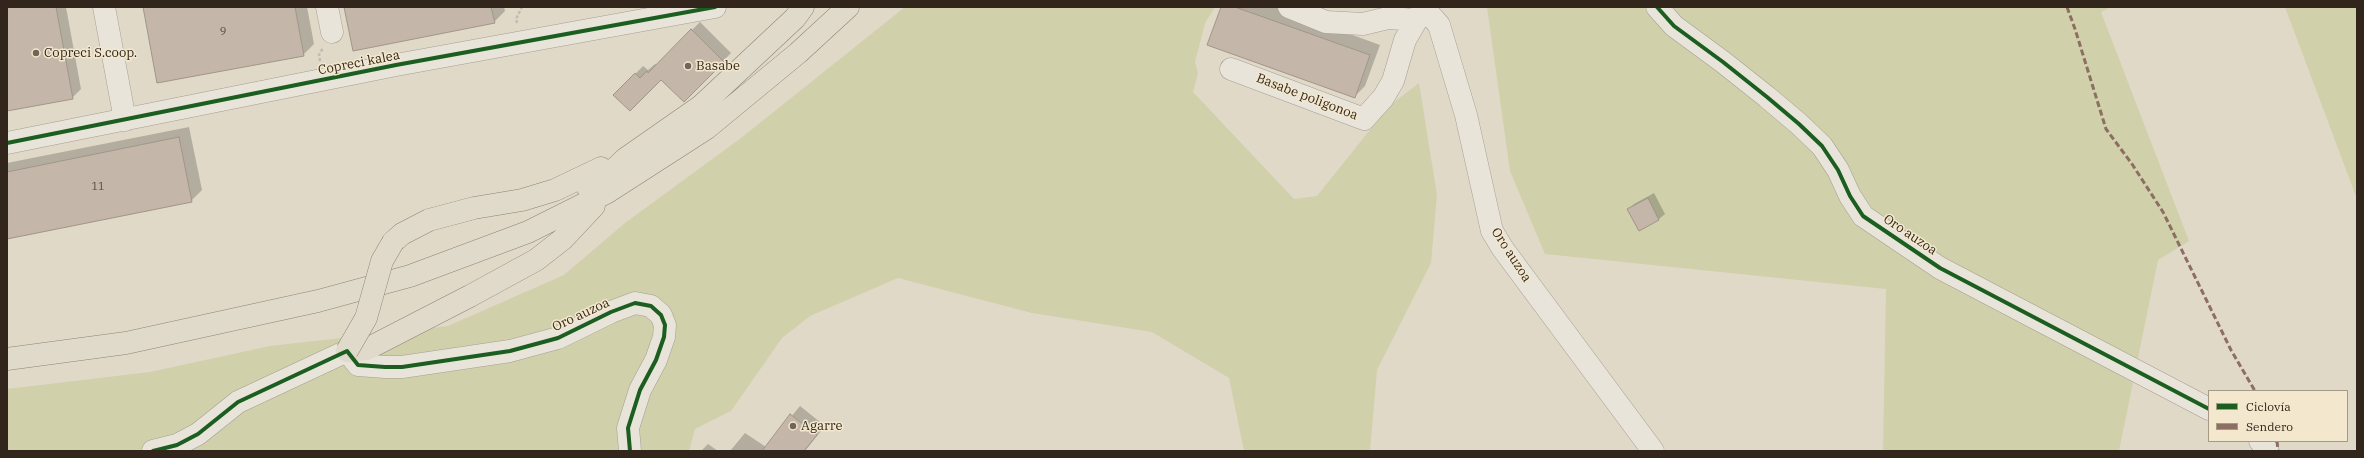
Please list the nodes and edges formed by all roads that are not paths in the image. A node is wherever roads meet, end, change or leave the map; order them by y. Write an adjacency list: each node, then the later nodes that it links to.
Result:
1 (104, 7): 11 (street)
2 (327, 7): 9 (street)
3 (716, 7): 11 (street, Copreci kalea)
4 (803, 7): 13 (main road)
5 (848, 7): 14 (main road)
6 (1289, 7): 8 (street)
7 (1657, 7): 18 (street, Oro auzoa)
8 (1422, 10): 10 (street, Basabe poligonoa); 22 (street, Oro auzoa)
9 (332, 32)
10 (1232, 69)
11 (126, 120): 12 (street, Copreci kalea)
12 (7, 142)
13 (624, 159): 15 (main road); 16 (main road, bridge)
14 (606, 193): 15 (main road); 16 (main road)
15 (481, 251): 17 (main road)
16 (347, 350): 20 (street); 21 (street, Oro auzoa)
17 (7, 359)
18 (2208, 408)
19 (2261, 442): 23 (street)
20 (154, 451)
21 (630, 451)
22 (1653, 451)
23 (2268, 451)

